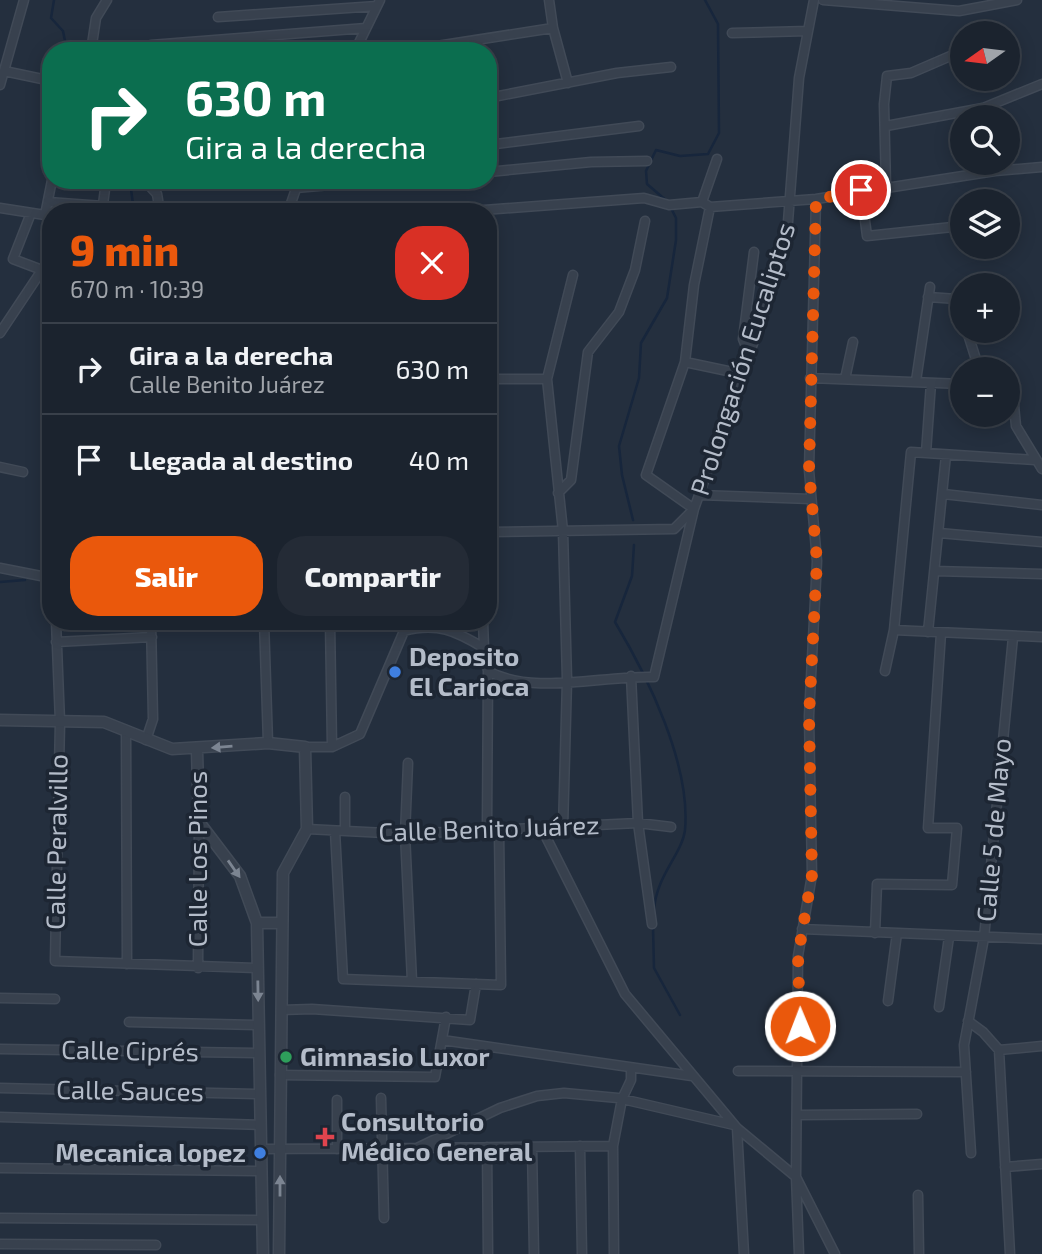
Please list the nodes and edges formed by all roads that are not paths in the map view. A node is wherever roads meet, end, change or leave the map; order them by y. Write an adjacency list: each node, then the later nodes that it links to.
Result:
1 (24, 0): 19 (street)
2 (107, 0): 13 (street)
3 (549, 0): 10 (street)
4 (814, 0): 11 (street, Prolongación Eucaliptos)
5 (823, 0): 6 (street)
6 (1017, 0)
7 (379, 3): 8 (street); 9 (street)
8 (218, 17)
9 (366, 28): 14 (street); 15 (street)
10 (553, 28): 16 (street); 21 (street)
11 (808, 31): 12 (street); 38 (street, Prolongación Eucaliptos)
12 (732, 33)
13 (92, 42)
14 (189, 42)
15 (359, 42)
16 (463, 42)
17 (950, 56): 26 (street)
18 (671, 67): 21 (street)
19 (4, 71): 20 (street); 23 (street)
20 (42, 79)
21 (568, 83): 24 (street)
22 (1042, 84): 26 (street)
23 (0, 85)
24 (497, 96)
25 (639, 125): 27 (street)
26 (886, 126): 34 (street)
27 (497, 144)
28 (718, 159): 43 (street)
29 (647, 161): 32 (street)
30 (1020, 167): 31 (street)
31 (1042, 167)
32 (497, 171)
33 (956, 175): 34 (street)
34 (886, 187): 37 (street)
35 (50, 189): 40 (street)
36 (105, 189): 42 (street)
37 (861, 190): 39 (street); 49 (street)
38 (792, 199): 39 (street); 43 (street); 57 (street, Prolongación Eucaliptos)
39 (816, 200): 60 (street)
40 (48, 202): 41 (street)
41 (56, 203)
42 (103, 203)
43 (706, 204): 45 (street); 58 (street)
44 (0, 208): 46 (street)
45 (497, 209)
46 (31, 213): 47 (street); 55 (street)
47 (42, 214)
48 (645, 221): 74 (street)
49 (950, 227)
50 (754, 252): 57 (street)
51 (573, 275): 62 (street)
52 (930, 287): 53 (street)
53 (928, 297): 54 (street); 64 (street)
54 (950, 299)
55 (0, 332)
56 (853, 342): 63 (street)
57 (750, 354): 59 (street, Prolongación Eucaliptos)
58 (685, 362): 59 (street); 79 (street)
59 (742, 374): 76 (street, Prolongación Eucaliptos)
60 (810, 378): 63 (street); 77 (street)
61 (497, 379): 62 (street)
62 (547, 379): 74 (street)
63 (845, 379): 64 (street)
64 (916, 381): 65 (street)
65 (931, 383): 66 (street); 68 (street)
66 (950, 384)
67 (1017, 427): 70 (street)
68 (926, 453): 69 (street); 95 (street)
69 (946, 455): 70 (street); 75 (street)
70 (1035, 460): 72 (street)
71 (0, 467): 73 (street)
72 (1042, 468)
73 (23, 472)
74 (558, 494): 80 (street)
75 (943, 494): 78 (street); 82 (street)
76 (699, 495): 77 (street); 79 (street, Prolongación Eucaliptos)
77 (811, 499): 131 (street)
78 (1042, 505)
79 (694, 509): 80 (street, Prolongación Eucaliptos); 105 (street, Prolongación Eucaliptos)
80 (563, 531): 81 (street, Prolongación Eucaliptos); 106 (street)
81 (497, 532)
82 (940, 533): 83 (street); 85 (street)
83 (1042, 542)
84 (0, 568): 87 (street)
85 (935, 571): 86 (street); 96 (street)
86 (1042, 574)
87 (42, 576)
88 (56, 630): 101 (street, Calle Peralvillo)
89 (152, 630): 98 (street)
90 (264, 630): 111 (street)
91 (330, 630): 113 (street)
92 (402, 630): 113 (street)
93 (449, 630): 102 (street)
94 (483, 630): 102 (street)
95 (894, 630): 96 (street); 104 (street)
96 (928, 632): 97 (street)
97 (942, 633): 99 (street); 132 (street)
98 (152, 637): 101 (street); 110 (street)
99 (1013, 637): 100 (street); 135 (street, Calle 5 de Mayo)
100 (1042, 637)
101 (56, 642): 108 (street, Calle Peralvillo)
102 (484, 649): 103 (street)
103 (488, 671): 106 (street, Prolongación Eucaliptos); 120 (street)
104 (885, 671)
105 (631, 676): 106 (street, Prolongación Eucaliptos); 118 (street)
106 (567, 680): 123 (street)
107 (0, 720): 108 (street)
108 (60, 722): 109 (street); 137 (street, Calle Peralvillo)
109 (126, 730): 110 (street); 137 (street)
110 (146, 740): 114 (street)
111 (268, 744): 112 (street); 114 (street, one-way to 114)
112 (305, 747): 113 (street); 121 (street)
113 (332, 747)
114 (197, 750): 117 (street, Calle Los Pinos)
115 (408, 763): 127 (street)
116 (345, 797): 125 (street)
117 (199, 822): 128 (street, one-way to 128); 138 (street, Calle Los Pinos)
118 (638, 823): 119 (street, Calle Benito Juárez); 123 (street, Calle Benito Juárez); 130 (street)
119 (671, 827)
120 (487, 828): 126 (street, Calle Benito Juárez); 127 (street, Calle Benito Juárez)
121 (307, 829): 124 (street, Calle Benito Juárez); 129 (street)
122 (542, 829): 123 (street, Calle Benito Juárez); 126 (street, Calle Benito Juárez); 161 (street)
123 (563, 829)
124 (335, 831): 125 (street, Calle Benito Juárez); 140 (street)
125 (345, 831): 127 (street, Calle Benito Juárez)
126 (499, 831): 141 (street)
127 (405, 834): 140 (street)
128 (257, 923): 129 (street); 139 (street)
129 (281, 923): 146 (street)
130 (652, 924)
131 (802, 929): 132 (street); 158 (street)
132 (876, 933): 133 (street)
133 (897, 933): 134 (street); 144 (street)
134 (949, 937): 135 (street); 145 (street)
135 (984, 938): 136 (street); 148 (street, Calle 5 de Mayo)
136 (1042, 939)
137 (128, 964): 138 (street)
138 (198, 968): 139 (street)
139 (257, 968): 150 (street, one-way to 150)
140 (412, 981): 141 (street)
141 (477, 984): 147 (street)
142 (0, 998): 143 (street)
143 (55, 999)
144 (888, 1001)
145 (939, 1007)
146 (281, 1010): 147 (street); 160 (street)
147 (446, 1017): 151 (street)
148 (968, 1021): 154 (street); 159 (street, Calle 5 de Mayo)
149 (129, 1022): 150 (street)
150 (259, 1025): 155 (street)
151 (442, 1040): 156 (street); 160 (street)
152 (1042, 1046): 154 (street)
153 (0, 1049): 155 (street, Calle Ciprés)
154 (999, 1050): 183 (street)
155 (259, 1053): 163 (street)
156 (631, 1068): 161 (street); 165 (street)
157 (738, 1071): 158 (street)
158 (798, 1071): 159 (street); 168 (street)
159 (966, 1072): 181 (street, Calle 5 de Mayo)
160 (280, 1075): 179 (street)
161 (693, 1076): 171 (street)
162 (0, 1088): 163 (street, Calle Sauces)
163 (260, 1094): 170 (street)
164 (381, 1098): 176 (street)
165 (622, 1099): 171 (street); 173 (street); 177 (street)
166 (337, 1100): 180 (street)
167 (917, 1114): 168 (street)
168 (797, 1115): 186 (street)
169 (0, 1117): 170 (street)
170 (261, 1125): 178 (street)
171 (736, 1126): 186 (street); 199 (street)
172 (580, 1146): 173 (street); 175 (street); 197 (street)
173 (613, 1146): 198 (street)
174 (487, 1147): 175 (street); 177 (street); 195 (street)
175 (532, 1147): 196 (street)
176 (382, 1148): 177 (street); 180 (street); 189 (street)
177 (417, 1148)
178 (261, 1149): 179 (street); 185 (street)
179 (280, 1149): 180 (street); 194 (street, one-way to 179)
180 (337, 1149)
181 (971, 1153)
182 (1042, 1164): 183 (street)
183 (1005, 1167): 203 (street)
184 (0, 1168): 185 (street)
185 (262, 1171): 190 (street)
186 (796, 1177): 200 (street); 201 (street)
187 (918, 1195): 202 (street)
188 (0, 1218): 190 (street)
189 (384, 1218)
190 (262, 1220): 193 (street)
191 (0, 1244): 192 (street)
192 (156, 1245)
193 (263, 1254)
194 (279, 1254)
195 (488, 1254)
196 (534, 1254)
197 (582, 1254)
198 (614, 1254)
199 (744, 1254)
200 (799, 1254)
201 (835, 1254)
202 (919, 1254)
203 (1010, 1254)

